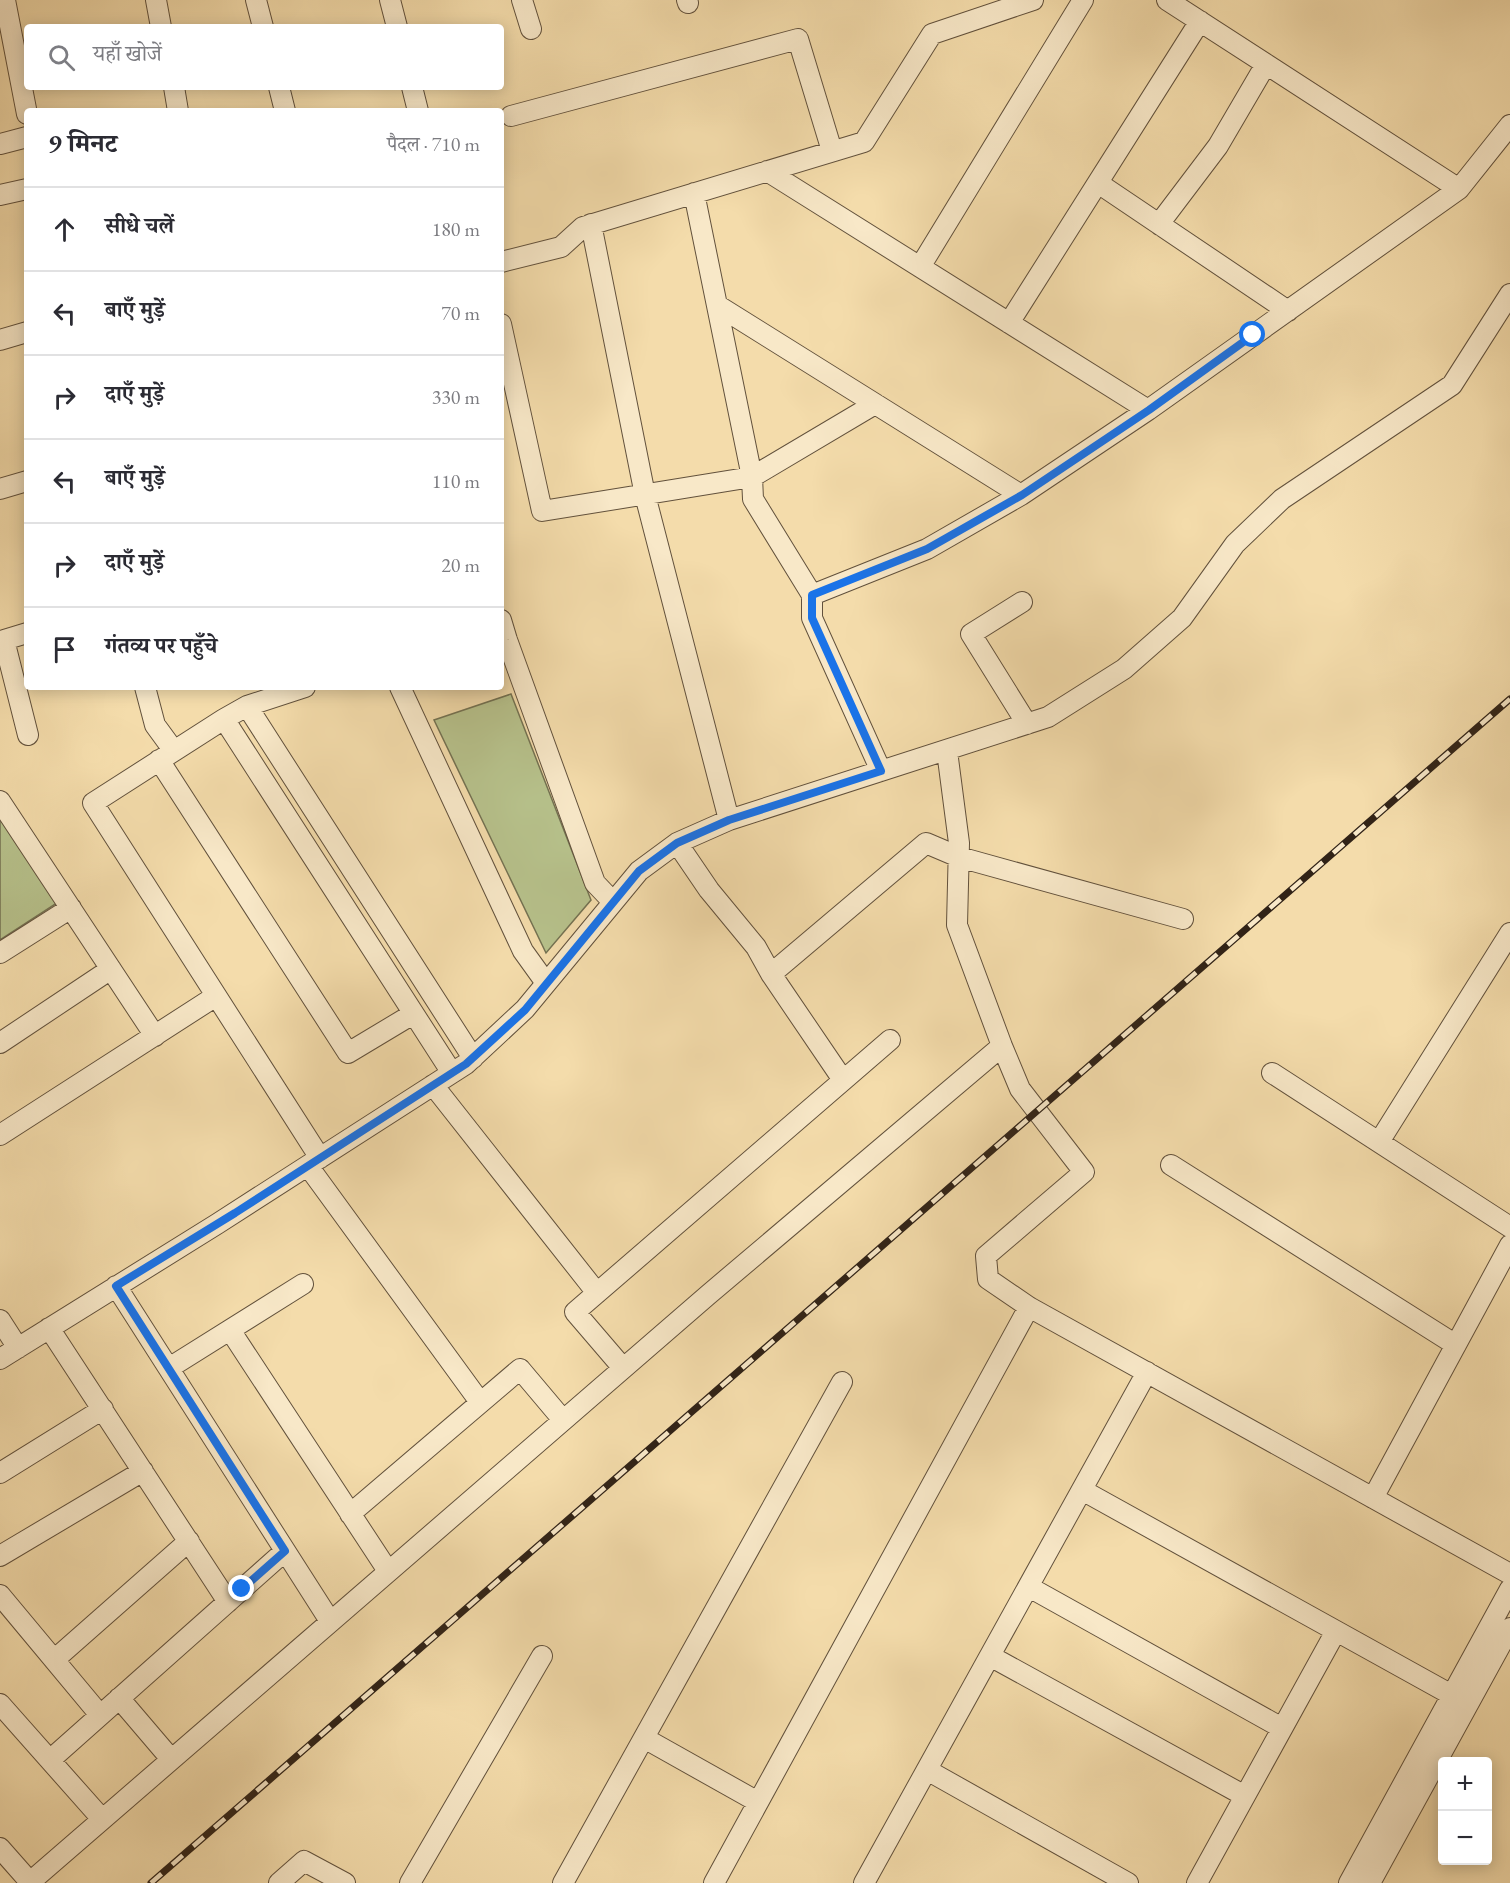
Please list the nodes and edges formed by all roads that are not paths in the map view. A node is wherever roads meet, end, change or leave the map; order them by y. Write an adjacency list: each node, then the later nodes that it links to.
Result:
1 (5, 0): 13 (street)
2 (156, 0): 10 (street)
3 (256, 0): 11 (street)
4 (390, 0): 12 (street)
5 (522, 0): 14 (street)
6 (1034, 0): 27 (street)
7 (1083, 0): 37 (street)
8 (1167, 0): 9 (street)
9 (1200, 21): 15 (street); 29 (street)
10 (160, 24)
11 (262, 24)
12 (396, 24)
13 (5, 25): 19 (street)
14 (531, 29)
15 (1266, 64): 30 (street); 35 (street)
16 (174, 90): 20 (street)
17 (280, 90): 21 (street)
18 (413, 90): 22 (street)
19 (26, 108)
20 (178, 108)
21 (284, 108)
22 (417, 108)
23 (511, 116): 27 (street)
24 (1510, 125): 30 (street)
25 (24, 138): 26 (street)
26 (0, 144)
27 (832, 151): 28 (street)
28 (767, 171): 32 (street); 37 (street)
29 (1098, 183): 35 (street); 41 (street)
30 (1459, 189): 40 (street)
31 (24, 190): 33 (street)
32 (694, 193): 34 (street); 39 (street)
33 (0, 195)
34 (591, 224): 36 (street); 50 (street)
35 (1160, 224): 40 (street)
36 (504, 261)
37 (920, 267): 41 (street)
38 (1510, 294): 61 (street)
39 (717, 305): 45 (street); 47 (street)
40 (1288, 311): 46 (street)
41 (1009, 323): 46 (street)
42 (24, 333): 44 (street)
43 (504, 337): 50 (street)
44 (0, 340)
45 (875, 404): 47 (street); 51 (street)
46 (1149, 410): 51 (street)
47 (752, 477): 50 (street); 52 (street)
48 (24, 482): 49 (street)
49 (0, 489)
50 (645, 495): 67 (street)
51 (1022, 495): 52 (street)
52 (812, 595): 65 (street)
53 (1022, 602): 61 (street)
54 (504, 630): 70 (street)
55 (24, 634): 62 (street)
56 (146, 690): 64 (street)
57 (296, 690): 59 (street)
58 (401, 690): 77 (street)
59 (247, 706): 60 (street); 84 (street)
60 (224, 719): 64 (street); 79 (street)
61 (1027, 724): 63 (street)
62 (28, 735)
63 (947, 751): 65 (street); 69 (street)
64 (167, 756): 78 (street); 79 (street)
65 (881, 771): 67 (street)
66 (0, 801): 71 (street)
67 (729, 820): 68 (street)
68 (677, 843): 70 (street); 76 (street)
69 (959, 857): 72 (street); 76 (street); 83 (street)
70 (614, 902): 77 (street)
71 (71, 908): 74 (street); 75 (street)
72 (1183, 919)
73 (1510, 933): 90 (street)
74 (0, 952)
75 (111, 969): 80 (street); 82 (street)
76 (771, 974): 87 (street)
77 (546, 983): 84 (street)
78 (216, 996): 80 (street); 91 (street)
79 (413, 1014): 85 (street)
80 (155, 1036): 89 (street)
81 (890, 1040): 87 (street)
82 (0, 1043)
83 (1002, 1046): 98 (street); 106 (street)
84 (473, 1058): 85 (street)
85 (452, 1073): 88 (street)
86 (1272, 1073): 90 (street)
87 (843, 1080): 97 (street)
88 (434, 1085): 91 (street); 97 (street)
89 (0, 1135)
90 (1379, 1142): 93 (street)
91 (314, 1162): 96 (street); 109 (street)
92 (1171, 1165): 102 (street)
93 (1510, 1227)
94 (1510, 1245): 102 (street)
95 (303, 1284): 101 (street)
96 (116, 1286): 100 (street); 105 (street)
97 (597, 1293): 106 (street)
98 (1029, 1307): 107 (street); 142 (street)
99 (0, 1320): 103 (street)
100 (49, 1328): 103 (street); 110 (street)
101 (230, 1330): 105 (street); 116 (street)
102 (1456, 1345): 115 (street)
103 (18, 1348): 104 (street)
104 (0, 1359)
105 (169, 1368): 118 (street)
106 (623, 1368): 111 (street)
107 (1147, 1372): 114 (street); 115 (street)
108 (842, 1382): 137 (street)
109 (480, 1402): 111 (street); 116 (street)
110 (103, 1409): 112 (street); 113 (street)
111 (562, 1420): 120 (street)
112 (143, 1471): 117 (street); 119 (street)
113 (0, 1473)
114 (1082, 1490): 122 (street); 128 (street)
115 (1373, 1498): 121 (street)
116 (350, 1514): 120 (street)
117 (189, 1541): 125 (street); 131 (street)
118 (285, 1551): 125 (street); 126 (street)
119 (0, 1556)
120 (388, 1571): 126 (street)
121 (1510, 1574)
122 (1029, 1587): 130 (street); 136 (street)
123 (1510, 1589): 133 (street)
124 (0, 1595): 131 (street)
125 (228, 1602): 132 (street)
126 (330, 1621): 138 (street)
127 (1510, 1629): 133 (street)
128 (1336, 1631): 133 (street); 136 (street)
129 (542, 1656): 148 (street)
130 (990, 1656): 140 (street); 141 (street)
131 (54, 1660): 135 (street)
132 (119, 1698): 135 (street); 138 (street)
133 (1460, 1700): 154 (street); 155 (street)
134 (0, 1704): 139 (street)
135 (100, 1715): 139 (street)
136 (1282, 1728): 141 (street)
137 (644, 1738): 142 (street); 149 (street)
138 (171, 1759): 143 (street)
139 (50, 1760): 143 (street)
140 (927, 1770): 151 (street); 152 (street)
141 (1245, 1796): 153 (street)
142 (758, 1802): 150 (street)
143 (102, 1819): 145 (street)
144 (0, 1848): 145 (street)
145 (29, 1882)
146 (279, 1883): 147 (street)
147 (345, 1883)
148 (410, 1883)
149 (563, 1883)
150 (714, 1883)
151 (864, 1883)
152 (1128, 1883)
153 (1197, 1883)
154 (1349, 1883)
155 (1370, 1883)

